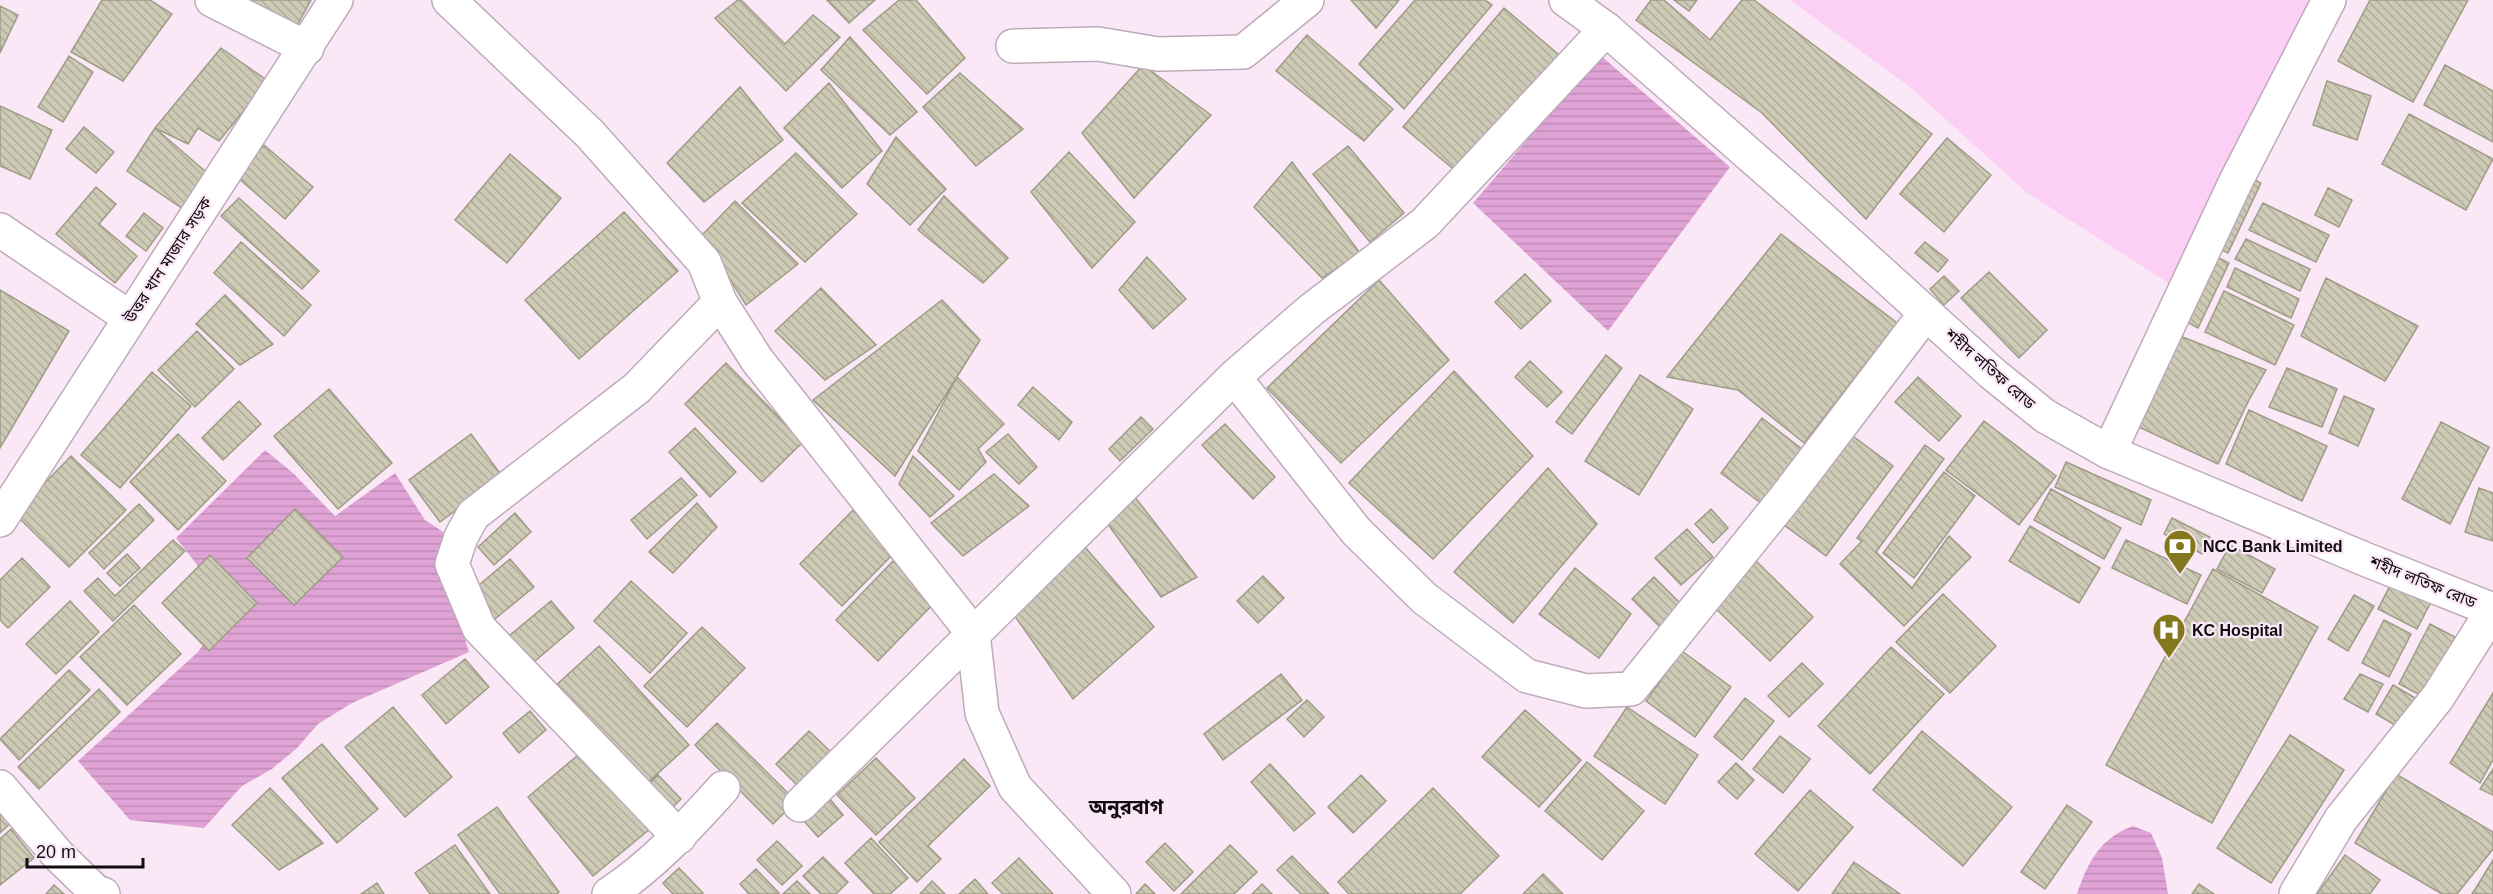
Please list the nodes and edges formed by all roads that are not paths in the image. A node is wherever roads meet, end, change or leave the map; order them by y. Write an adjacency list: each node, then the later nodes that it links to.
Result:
1 (212, 0): 9 (street)
2 (336, 0): 9 (street, উত্তর খান মাজার সড়ক)
3 (449, 0): 11 (street)
4 (1307, 0): 8 (street)
5 (1566, 0): 7 (street, শহীদ লতিফ রোড)
6 (2329, 0): 15 (street)
7 (1606, 29): 12 (street, শহীদ লতিফ রোড); 14 (street)
8 (1013, 46)
9 (307, 48): 13 (street, উত্তর খান মাজার সড়ক)
10 (0, 230): 13 (street)
11 (720, 302): 18 (street); 22 (street)
12 (1926, 313): 14 (street); 15 (street, শহীদ লতিফ রোড)
13 (130, 318): 16 (street, উত্তর খান মাজার সড়ক)
14 (1234, 377): 18 (street)
15 (2109, 452): 17 (street, শহীদ লতিফ রোড)
16 (0, 520)
17 (2493, 610): 26 (street)
18 (973, 633): 21 (street); 25 (street)
19 (0, 788): 23 (street)
20 (723, 788): 22 (street)
21 (800, 805)
22 (679, 837): 24 (street)
23 (103, 894)
24 (609, 894)
25 (1114, 894)
26 (2296, 894)

